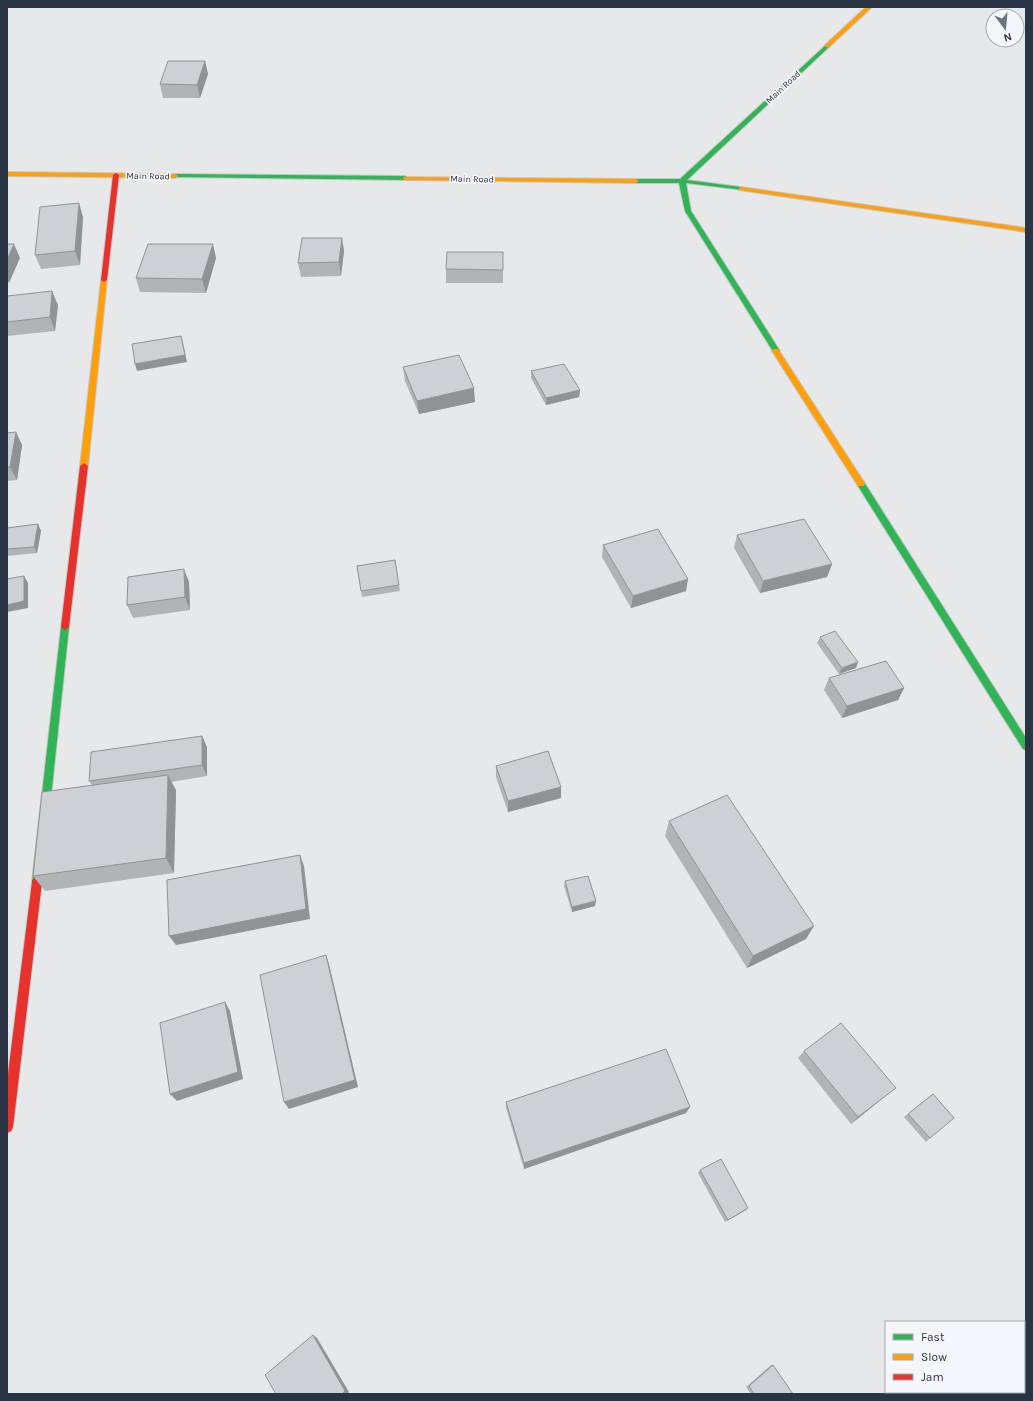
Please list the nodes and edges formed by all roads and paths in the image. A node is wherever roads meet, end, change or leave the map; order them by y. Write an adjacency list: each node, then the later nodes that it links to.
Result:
1 (869, 7): 4 (main road, Main Road)
2 (7, 174): 3 (main road, Main Road)
3 (116, 176): 4 (main road, Main Road); 7 (main road)
4 (682, 181): 5 (main road); 6 (main road)
5 (1026, 230)
6 (1026, 746)
7 (7, 1127)

